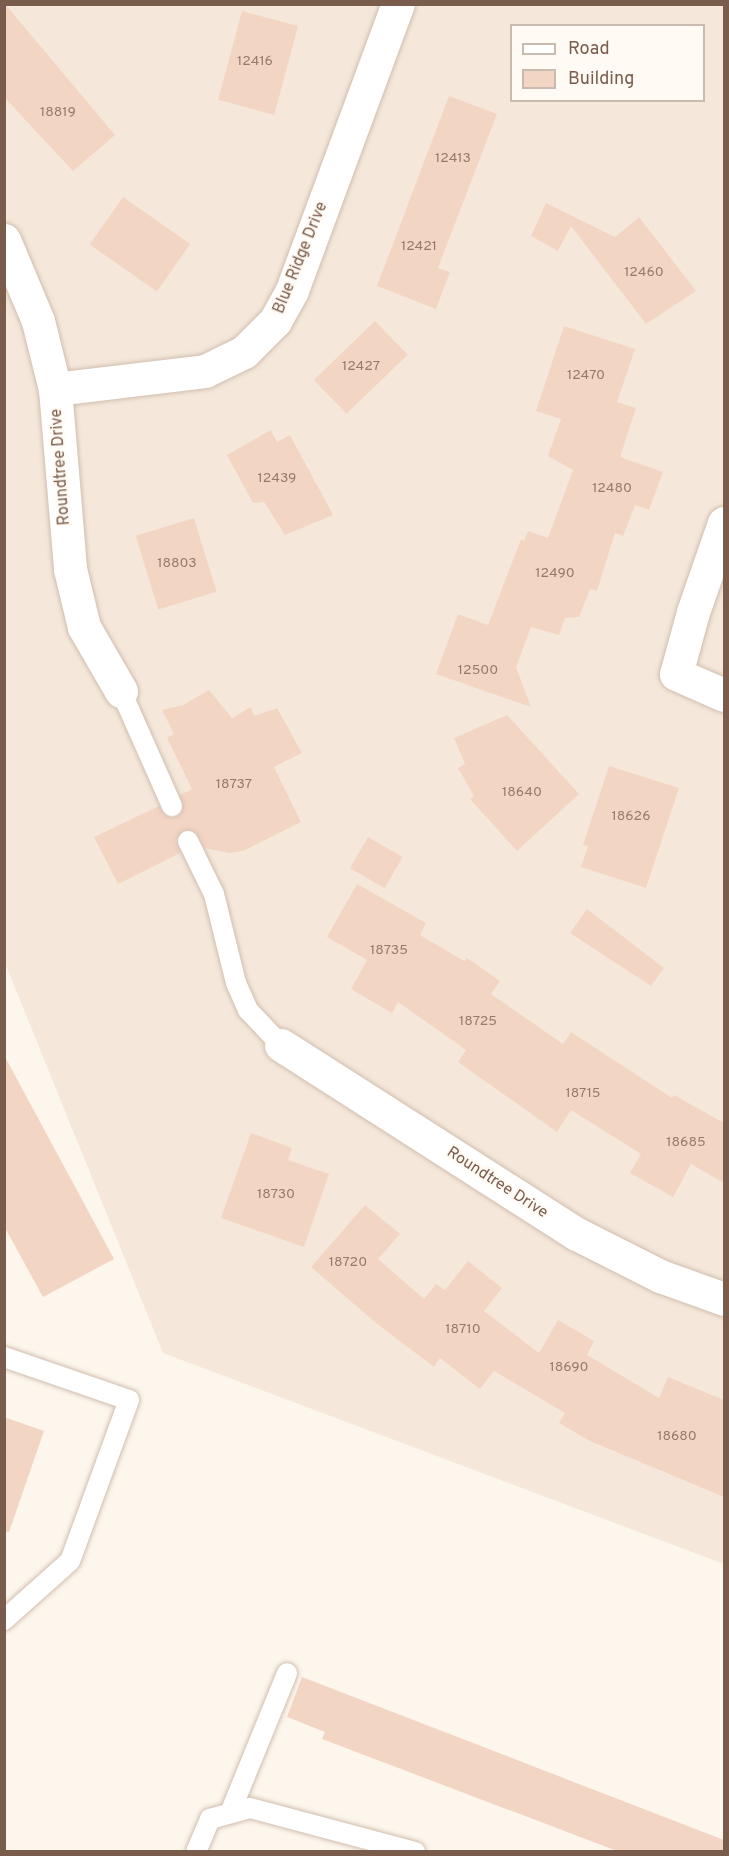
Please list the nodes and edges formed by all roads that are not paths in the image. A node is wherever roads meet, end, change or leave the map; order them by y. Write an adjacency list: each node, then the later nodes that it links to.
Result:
1 (398, 4): 3 (street, Blue Ridge Drive)
2 (4, 240): 3 (street, Roundtree Drive)
3 (55, 389): 5 (street, Roundtree Drive)
4 (724, 523): 6 (street)
5 (121, 691): 7 (lane)
6 (724, 695)
7 (172, 806)
8 (188, 841): 9 (lane)
9 (281, 1045): 10 (street, Roundtree Drive)
10 (724, 1299)
11 (4, 1357): 12 (lane)
12 (4, 1620)
13 (287, 1673): 14 (lane)
14 (230, 1813): 15 (lane); 16 (lane)
15 (196, 1851)
16 (415, 1851)

